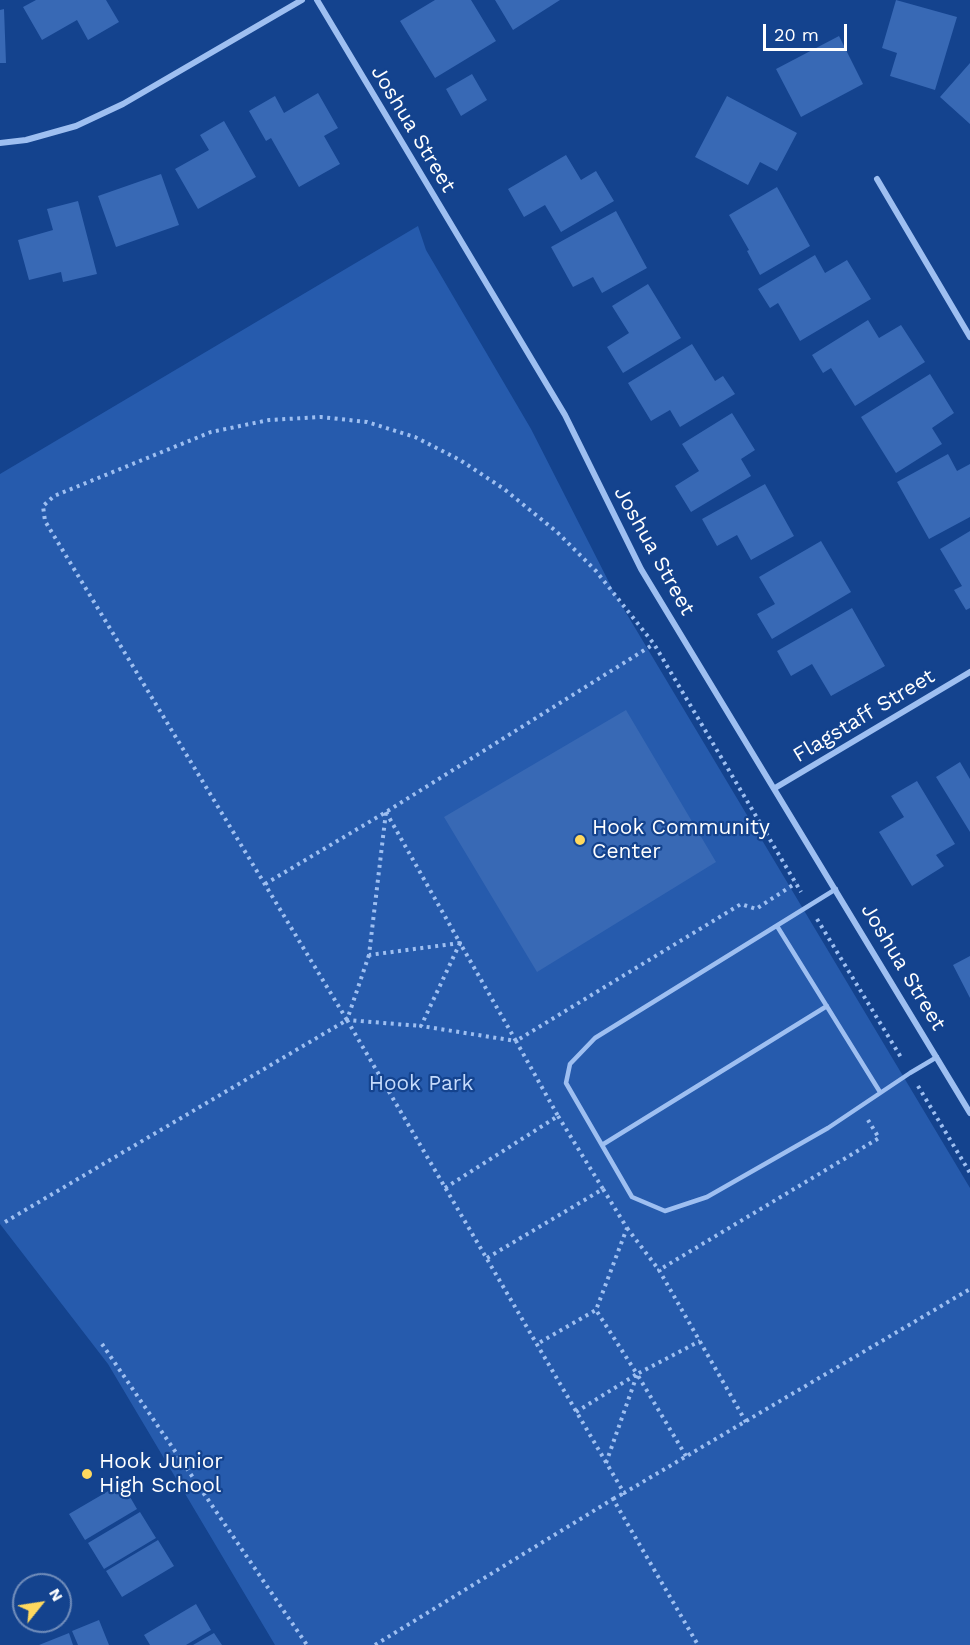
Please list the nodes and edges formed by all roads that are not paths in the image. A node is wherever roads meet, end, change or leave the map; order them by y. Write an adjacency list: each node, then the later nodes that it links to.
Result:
1 (302, 0): 3 (street)
2 (316, 0): 7 (street, Joshua Street)
3 (0, 143)
4 (877, 179): 5 (street)
5 (970, 337)
6 (970, 672): 7 (street, Flagstaff Street)
7 (775, 788): 8 (street, Joshua Street)
8 (836, 889): 9 (lane); 11 (street, Joshua Street)
9 (777, 926): 10 (lane); 14 (lane)
10 (827, 1006): 12 (lane); 14 (lane)
11 (937, 1057): 12 (lane); 13 (street, Joshua Street)
12 (880, 1092): 14 (lane)
13 (970, 1113)
14 (602, 1145)

